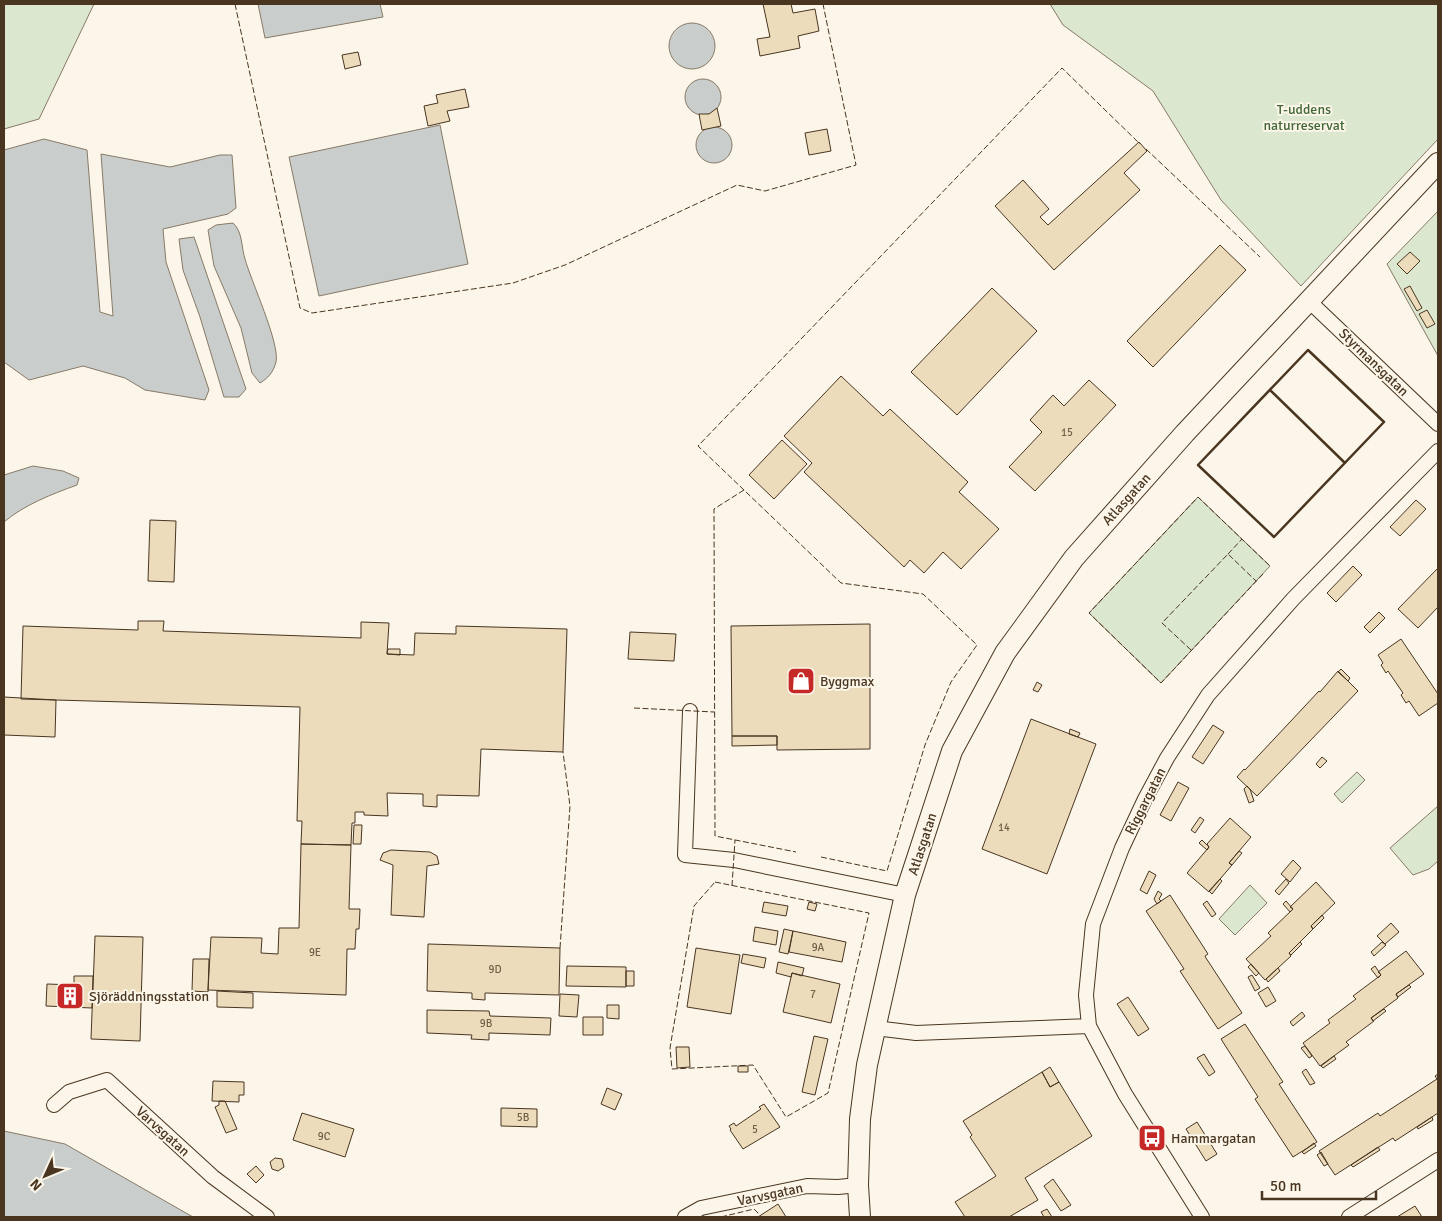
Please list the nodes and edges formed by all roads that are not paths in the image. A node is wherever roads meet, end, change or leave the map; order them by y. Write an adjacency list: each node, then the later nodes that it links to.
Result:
1 (1438, 163): 2 (street, Atlasgatan)
2 (1310, 301): 3 (street, Styrmansgatan); 6 (street, Atlasgatan)
3 (1438, 424)
4 (1438, 450): 7 (street, Riggargatan)
5 (690, 711): 6 (street)
6 (905, 895): 8 (street, Atlasgatan)
7 (1089, 1026): 8 (street); 15 (street, Riggargatan)
8 (875, 1028): 11 (street, Atlasgatan)
9 (54, 1105): 12 (street, Varvsgatan)
10 (1438, 1160): 16 (street)
11 (858, 1185): 13 (street, Varvsgatan); 14 (street, Atlasgatan)
12 (267, 1217)
13 (685, 1217)
14 (860, 1217)
15 (1202, 1217)
16 (1349, 1217)

